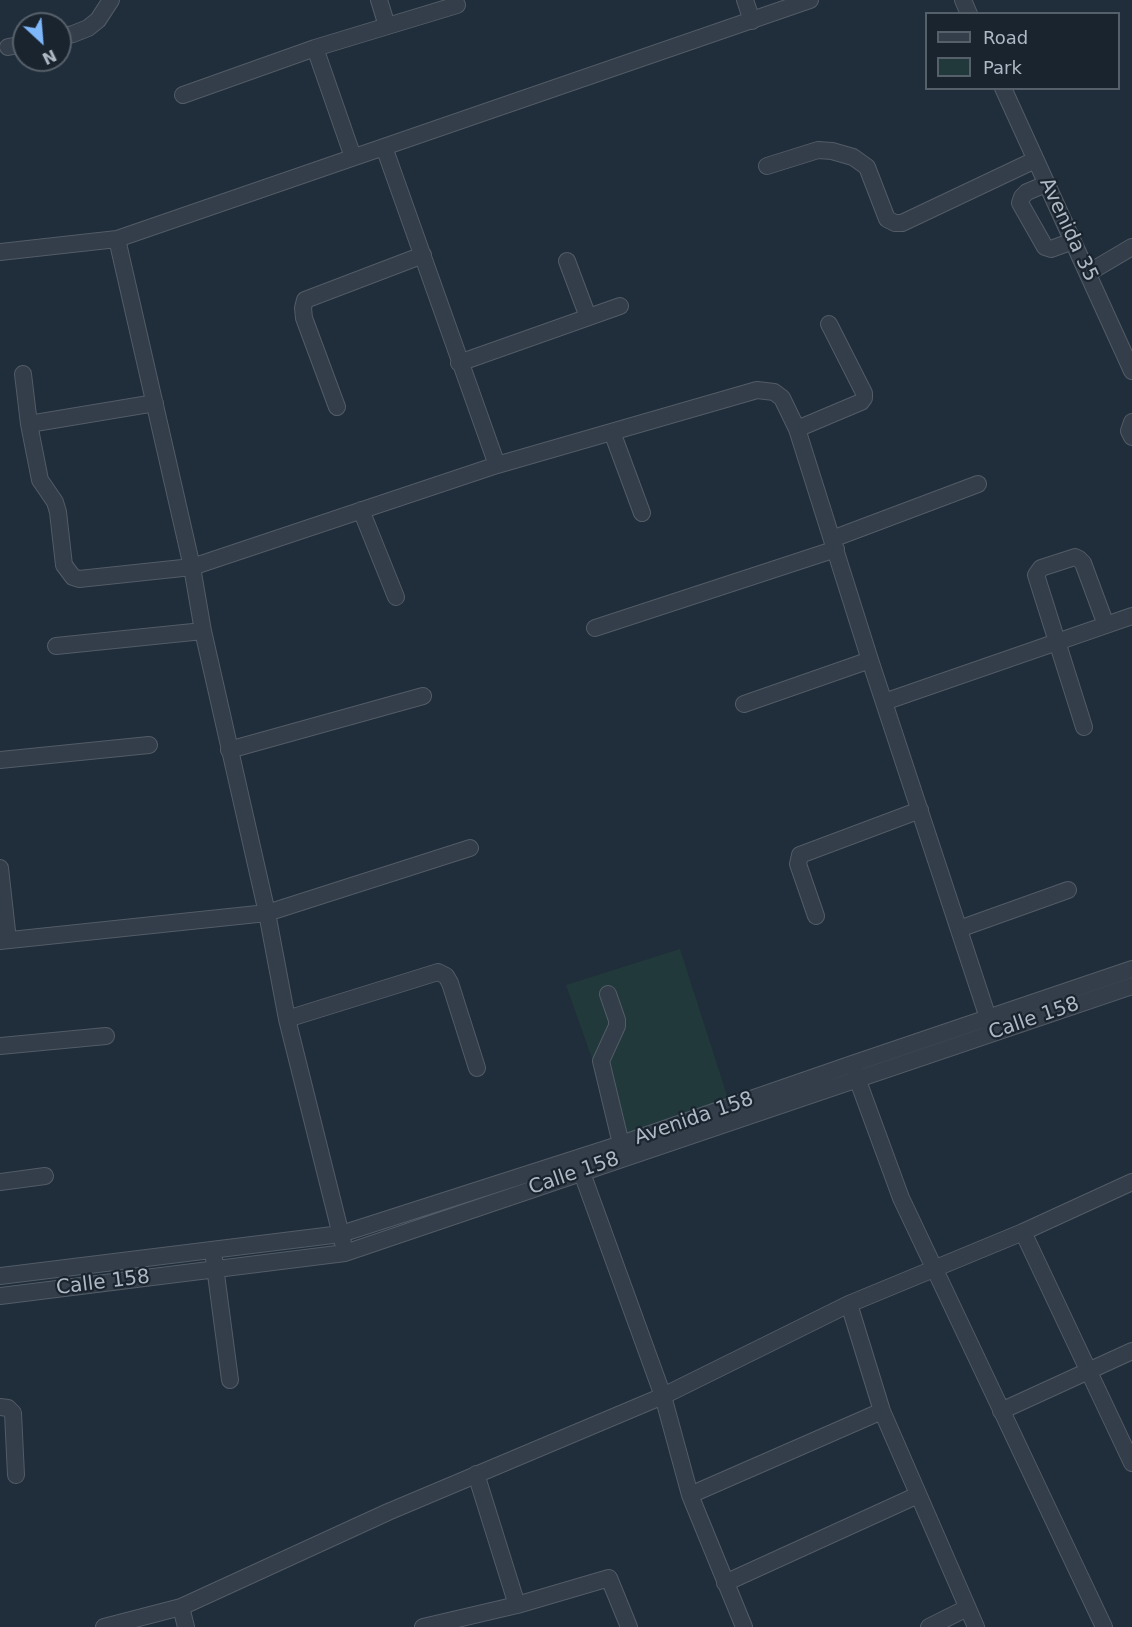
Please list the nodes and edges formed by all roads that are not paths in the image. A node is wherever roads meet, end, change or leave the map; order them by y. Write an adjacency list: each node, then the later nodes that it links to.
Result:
1 (111, 0): 8 (street)
2 (379, 0): 7 (street)
3 (745, 0): 6 (street)
4 (810, 0): 6 (street)
5 (457, 5): 7 (street)
6 (752, 21): 12 (street)
7 (387, 26): 9 (street)
8 (72, 34)
9 (315, 48): 11 (street); 13 (street)
10 (1004, 90): 14 (street, Avenida 35)
11 (183, 95)
12 (384, 147): 13 (street); 21 (street)
13 (353, 157): 17 (street)
14 (1035, 160): 15 (street); 16 (street, Avenida 35)
15 (767, 166)
16 (1046, 184): 18 (street, Avenida 35); 18 (street)
17 (117, 239): 20 (street); 30 (street)
18 (1073, 241): 23 (street, Avenida 35)
19 (1132, 247): 23 (street)
20 (0, 252)
21 (423, 255): 27 (street); 31 (street)
22 (567, 261): 25 (street)
23 (1088, 273): 28 (street, Avenida 35)
24 (620, 306): 25 (street)
25 (588, 317): 27 (street)
26 (829, 324): 34 (street)
27 (459, 363): 37 (street)
28 (1132, 371)
29 (23, 374): 33 (street)
30 (155, 404): 33 (street); 42 (street)
31 (337, 407)
32 (1132, 422): 36 (street)
33 (29, 424): 42 (street)
34 (797, 429): 35 (street); 41 (street)
35 (612, 432): 37 (street); 40 (street)
36 (1132, 437)
37 (497, 465): 39 (street)
38 (978, 484): 41 (street)
39 (362, 510): 42 (street); 43 (street)
40 (642, 513)
41 (834, 544): 46 (street); 50 (street)
42 (192, 567): 47 (street)
43 (396, 597)
44 (1132, 616): 45 (street)
45 (1106, 625): 48 (street); 48 (street)
46 (595, 628)
47 (203, 631): 49 (street); 56 (street)
48 (1057, 642): 52 (street); 54 (street)
49 (56, 646)
50 (870, 660): 52 (street); 53 (street)
51 (423, 696): 56 (street)
52 (884, 702): 58 (street)
53 (744, 704)
54 (1083, 727)
55 (149, 745): 57 (street)
56 (229, 750): 62 (street)
57 (0, 760)
58 (920, 810): 63 (street); 64 (street)
59 (470, 848): 62 (street)
60 (0, 868): 65 (street)
61 (1068, 890): 64 (street)
62 (267, 913): 65 (street); 69 (street)
63 (816, 916)
64 (959, 929): 70 (street)
65 (4, 941)
66 (1132, 969): 70 (street, Avenida 158)
67 (1132, 986): 70 (street, Calle 158)
68 (608, 994): 75 (street)
69 (287, 1019): 73 (street); 81 (street)
70 (991, 1025): 74 (street, Avenida 158)
71 (106, 1036): 72 (street)
72 (0, 1046)
73 (477, 1068)
74 (855, 1071): 75 (street, Avenida 158); 76 (street, Calle 158); 84 (street)
75 (621, 1144): 76 (street, Avenida 158)
76 (579, 1165): 81 (street, Avenida 158); 83 (street, Calle 158); 92 (street)
77 (45, 1176): 78 (street)
78 (0, 1182)
79 (1132, 1182): 80 (street)
80 (1023, 1232): 84 (street); 90 (street)
81 (341, 1234): 82 (street, Avenida 158); 83 (street)
82 (213, 1250): 85 (street); 86 (street, Avenida 158)
83 (345, 1253): 85 (street, Calle 158)
84 (933, 1268): 88 (street); 95 (street)
85 (215, 1269): 87 (street, Calle 158); 91 (street)
86 (0, 1276)
87 (0, 1296)
88 (849, 1304): 92 (street); 94 (street)
89 (1132, 1351): 90 (street)
90 (1089, 1372): 95 (street); 96 (street)
91 (230, 1380)
92 (663, 1396): 97 (street); 99 (street)
93 (0, 1407): 98 (street)
94 (882, 1411): 99 (street); 100 (street)
95 (1001, 1411): 112 (street)
96 (1131, 1457)
97 (476, 1474): 102 (street); 103 (street)
98 (15, 1475)
99 (690, 1495): 101 (street)
100 (918, 1496): 101 (street); 104 (street)
101 (725, 1583): 109 (street)
102 (517, 1605): 107 (street); 108 (street)
103 (181, 1607): 105 (street); 106 (street)
104 (967, 1608): 110 (street); 111 (street)
105 (104, 1627)
106 (186, 1627)
107 (423, 1627)
108 (629, 1627)
109 (744, 1627)
110 (929, 1627)
111 (976, 1627)
112 (1104, 1627)

